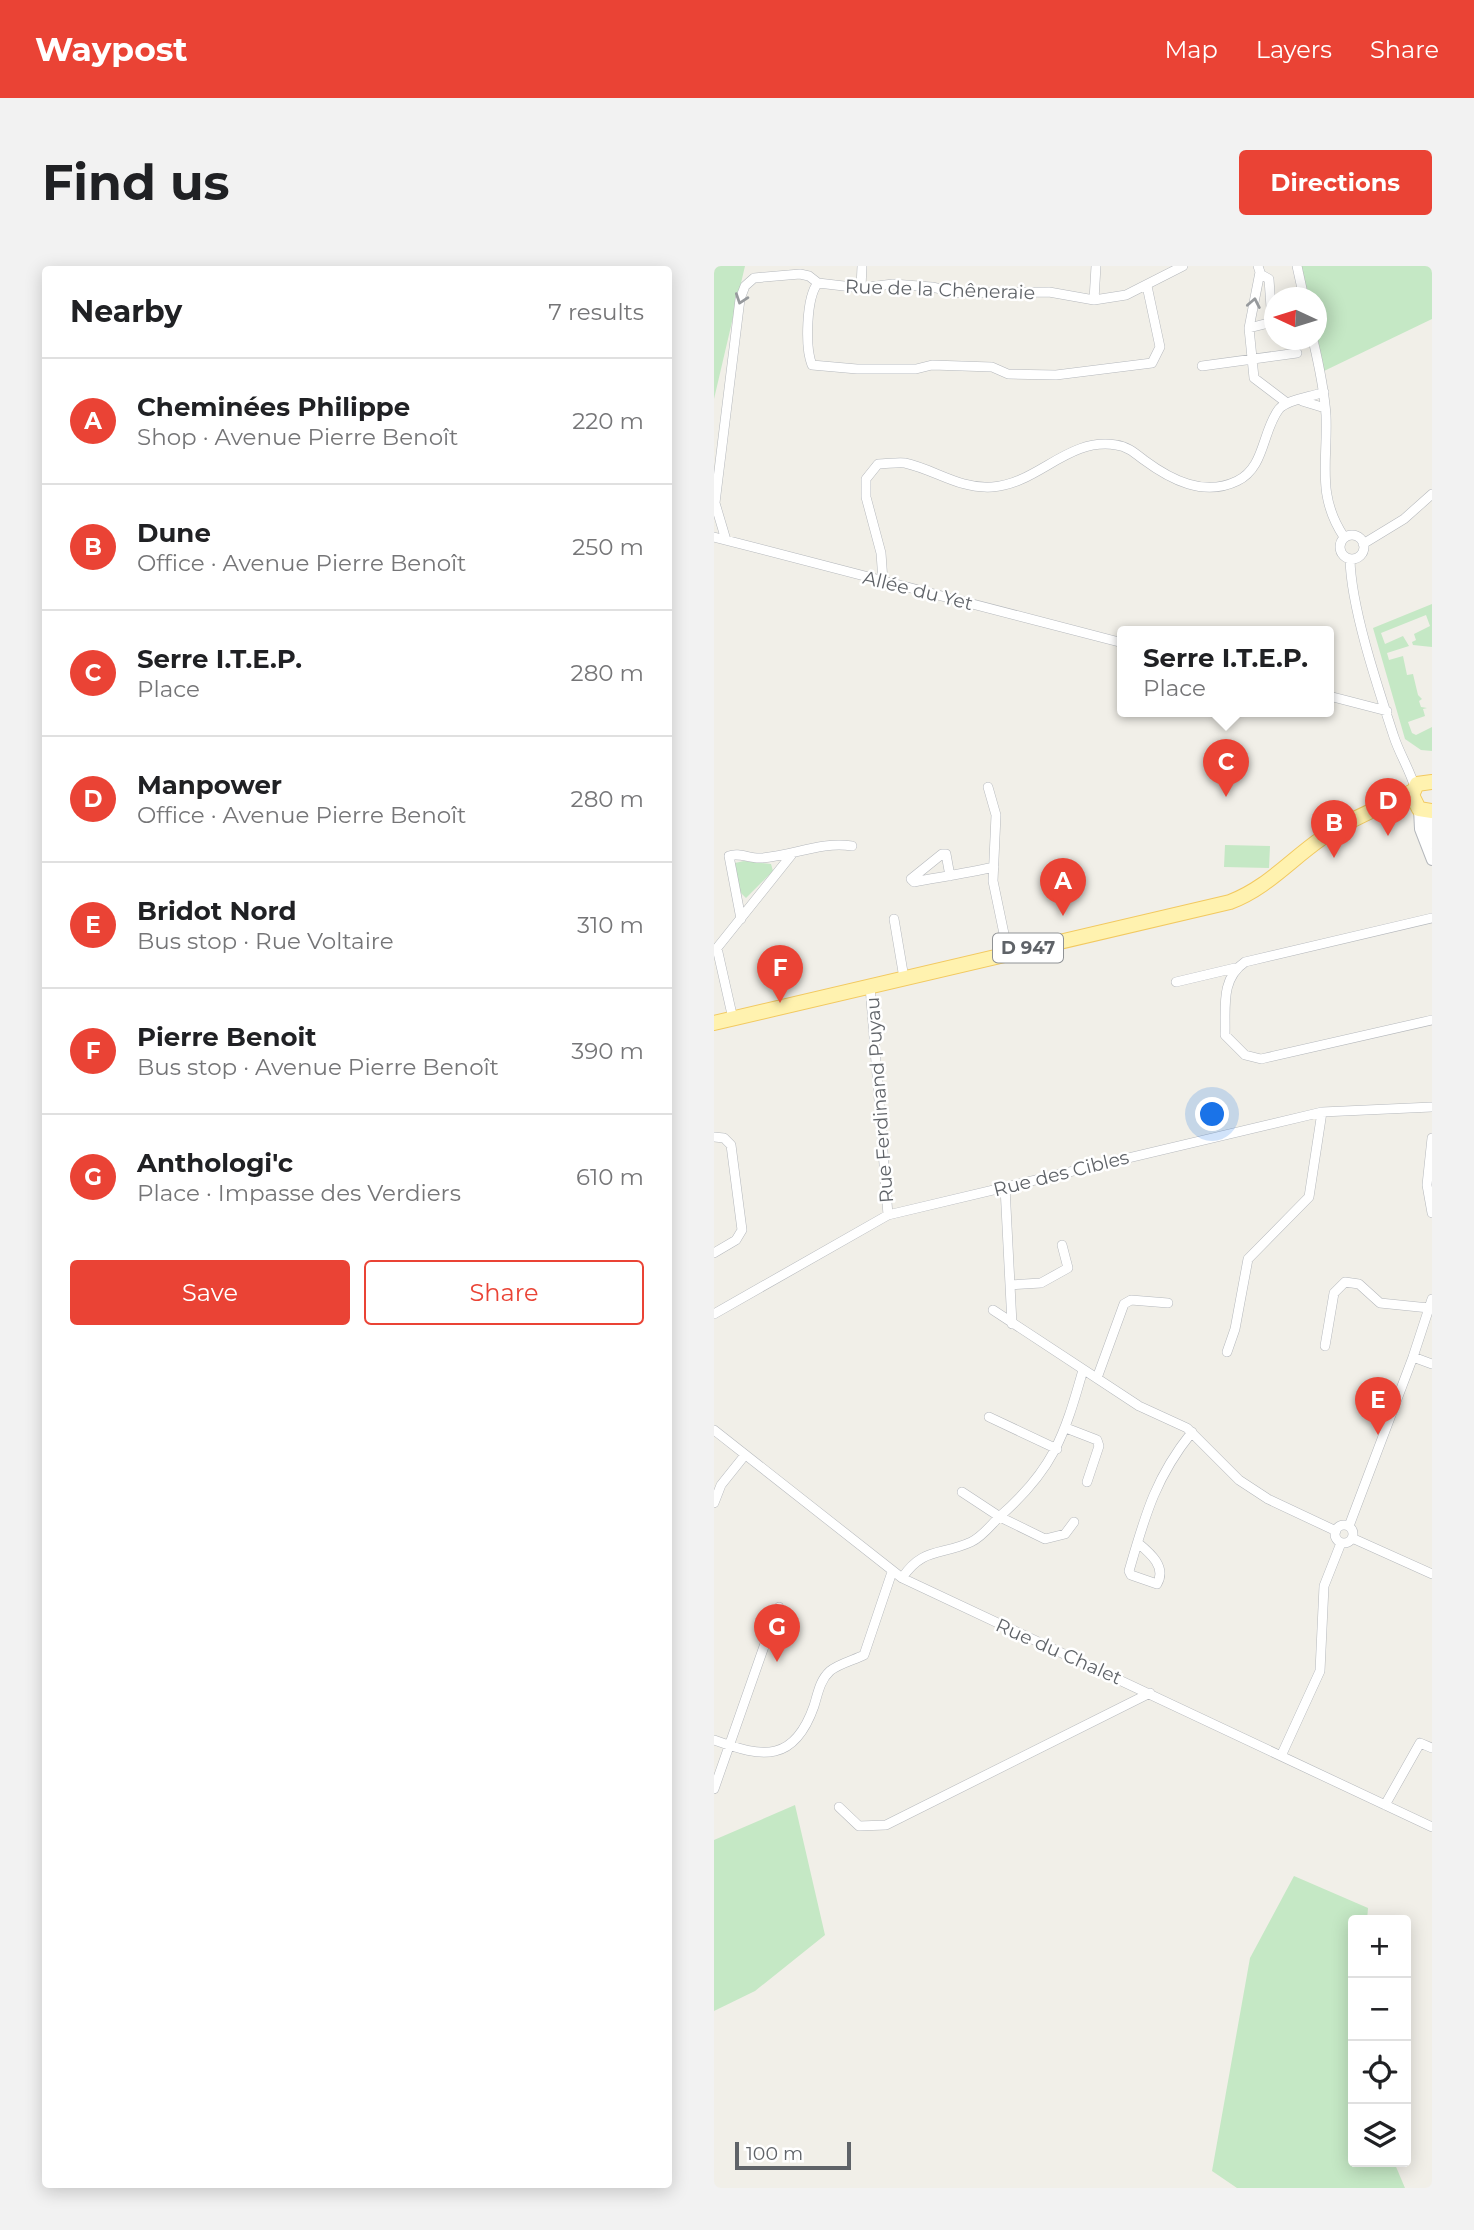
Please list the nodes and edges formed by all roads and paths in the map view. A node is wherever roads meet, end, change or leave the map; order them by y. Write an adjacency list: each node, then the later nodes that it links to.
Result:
1 (862, 266): 9 (street)
2 (1096, 266): 10 (street)
3 (1183, 266): 7 (street, Rue de la Chêneraie)
4 (1297, 266): 8 (street)
5 (1259, 270): 11 (street, one-way to 5); 11 (street)
6 (818, 284): 7 (street); 9 (street, Rue de la Chêneraie); 20 (street, Rue de la Chêneraie, one-way to 20)
7 (1147, 286): 10 (street, Rue de la Chêneraie)
8 (1302, 287)
9 (861, 288): 10 (street, Rue de la Chêneraie)
10 (1094, 300)
11 (1250, 327): 14 (street)
12 (1315, 350): 16 (street)
13 (1297, 353): 14 (street)
14 (1252, 357): 15 (street); 18 (street)
15 (1202, 366)
16 (1324, 392): 17 (street); 19 (street)
17 (1302, 401): 18 (street); 19 (street)
18 (1287, 404): 27 (street)
19 (1325, 408): 23 (street)
20 (716, 478): 24 (street, Rue de la Chêneraie)
21 (1432, 494): 25 (street)
22 (714, 537): 24 (street, Allée du Yet)
23 (1344, 537): 25 (street); 26 (street)
24 (726, 540): 27 (street, Allée du Yet)
25 (1363, 544): 26 (street)
26 (1350, 559): 30 (street)
27 (883, 581): 28 (street, Allée du Yet)
28 (1117, 641)
29 (1334, 697): 30 (street)
30 (1387, 711): 31 (street)
31 (1421, 785): 33 (main road); 34 (main road, D 947)
32 (988, 788): 38 (street)
33 (1424, 810): 34 (main road, D 947); 37 (street)
34 (1370, 811): 43 (main road, D 947)
35 (852, 846): 36 (street)
36 (793, 853): 41 (street); 41 (street)
37 (1431, 857)
38 (994, 867): 39 (street); 43 (street)
39 (950, 876)
40 (1432, 918): 44 (street)
41 (741, 919): 48 (street)
42 (894, 919): 45 (street)
43 (1008, 953): 45 (main road, D 947)
44 (1237, 968): 46 (street); 49 (street)
45 (904, 978): 47 (main road, D 947)
46 (1176, 982)
47 (870, 986): 48 (main road, D 947); 57 (street, Rue Ferdinand Puyau)
48 (733, 1018): 50 (main road, D 947)
49 (1432, 1020)
50 (714, 1023)
51 (1432, 1107): 52 (street, Rue des Cibles)
52 (1322, 1112): 55 (street, Rue des Cibles); 67 (street)
53 (719, 1138): 59 (street)
54 (1432, 1138): 56 (street)
55 (1005, 1187): 57 (street, Rue des Cibles); 60 (street)
56 (1432, 1213)
57 (888, 1215): 64 (street, Rue des Cibles)
58 (1062, 1245): 60 (street)
59 (714, 1253)
60 (1010, 1285): 65 (street)
61 (1168, 1303): 71 (street)
62 (1431, 1304): 66 (street); 68 (street)
63 (993, 1310): 65 (street)
64 (714, 1314)
65 (1012, 1324): 70 (street)
66 (1325, 1346)
67 (1227, 1352)
68 (1413, 1357): 69 (street); 83 (street)
69 (1432, 1364)
70 (1083, 1370): 71 (street); 73 (street)
71 (1097, 1378): 75 (street)
72 (989, 1417): 76 (street)
73 (1066, 1428): 76 (street); 78 (street)
74 (714, 1430): 77 (street, Rue du Chalet)
75 (1192, 1432): 84 (street); 86 (street)
76 (1057, 1449): 81 (street)
77 (745, 1455): 80 (street); 88 (street, Rue du Chalet)
78 (1087, 1482)
79 (962, 1492): 81 (street)
80 (714, 1503)
81 (1000, 1517): 82 (street); 90 (street)
82 (1074, 1522)
83 (1349, 1526): 84 (street); 85 (street)
84 (1336, 1531): 87 (street)
85 (1352, 1538): 87 (street); 89 (street)
86 (1138, 1543): 86 (street)
87 (1341, 1543): 96 (street)
88 (892, 1572): 90 (street, Rue du Chalet); 94 (street)
89 (1432, 1574)
90 (902, 1578): 92 (street, Rue du Chalet)
91 (779, 1607): 94 (street)
92 (1150, 1693): 96 (street, Rue du Chalet); 99 (street)
93 (714, 1740): 94 (street)
94 (729, 1746): 97 (street)
95 (1432, 1748): 98 (street)
96 (1281, 1756): 98 (street, Rue du Chalet)
97 (714, 1789)
98 (1385, 1805): 100 (street, Rue du Chalet)
99 (839, 1807)
100 (1432, 1827)

